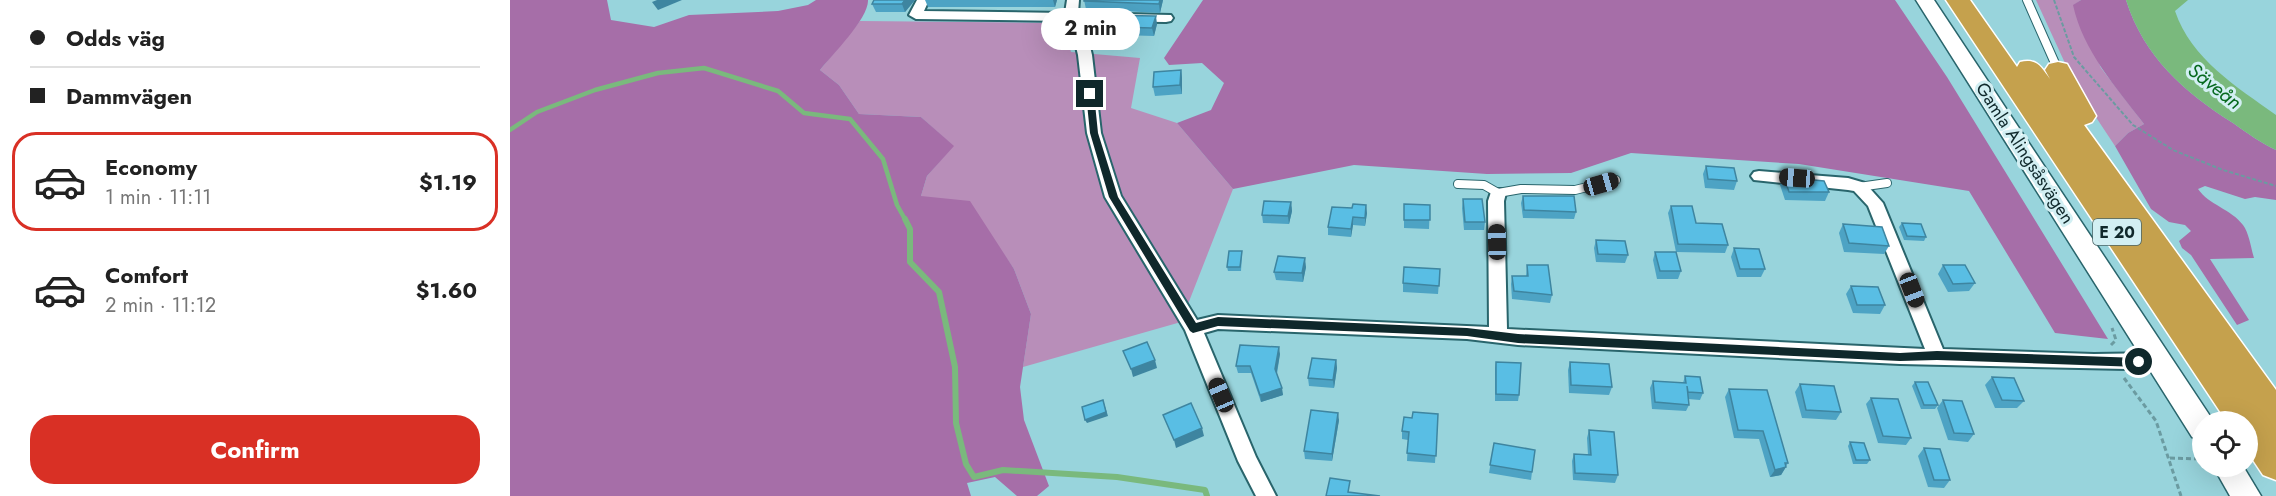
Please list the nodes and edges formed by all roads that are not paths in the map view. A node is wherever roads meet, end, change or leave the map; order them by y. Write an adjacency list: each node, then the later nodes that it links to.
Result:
1 (923, 0): 6 (street)
2 (1925, 0): 19 (street, Gamla Alingsåsvägen)
3 (1958, 0): 22 (highway, E 20)
4 (1981, 0): 17 (highway, E 20)
5 (2027, 0): 8 (lane)
6 (1072, 8): 7 (street); 15 (street)
7 (1166, 18)
8 (2058, 70): 17 (highway)
9 (1759, 176): 13 (street)
10 (1616, 180): 14 (lane)
11 (1887, 183): 13 (lane)
12 (1458, 184): 14 (lane)
13 (1859, 188): 18 (street)
14 (1498, 193): 16 (street)
15 (1193, 328): 16 (street); 24 (street)
16 (1498, 336): 18 (street)
17 (2221, 337): 21 (highway, E 20)
18 (1937, 356): 19 (street)
19 (2159, 362): 20 (street, Gamla Alingsåsvägen)
20 (2192, 413)
21 (2276, 418)
22 (2276, 464)
23 (2234, 477): 25 (street)
24 (1266, 496)
25 (2246, 496)

